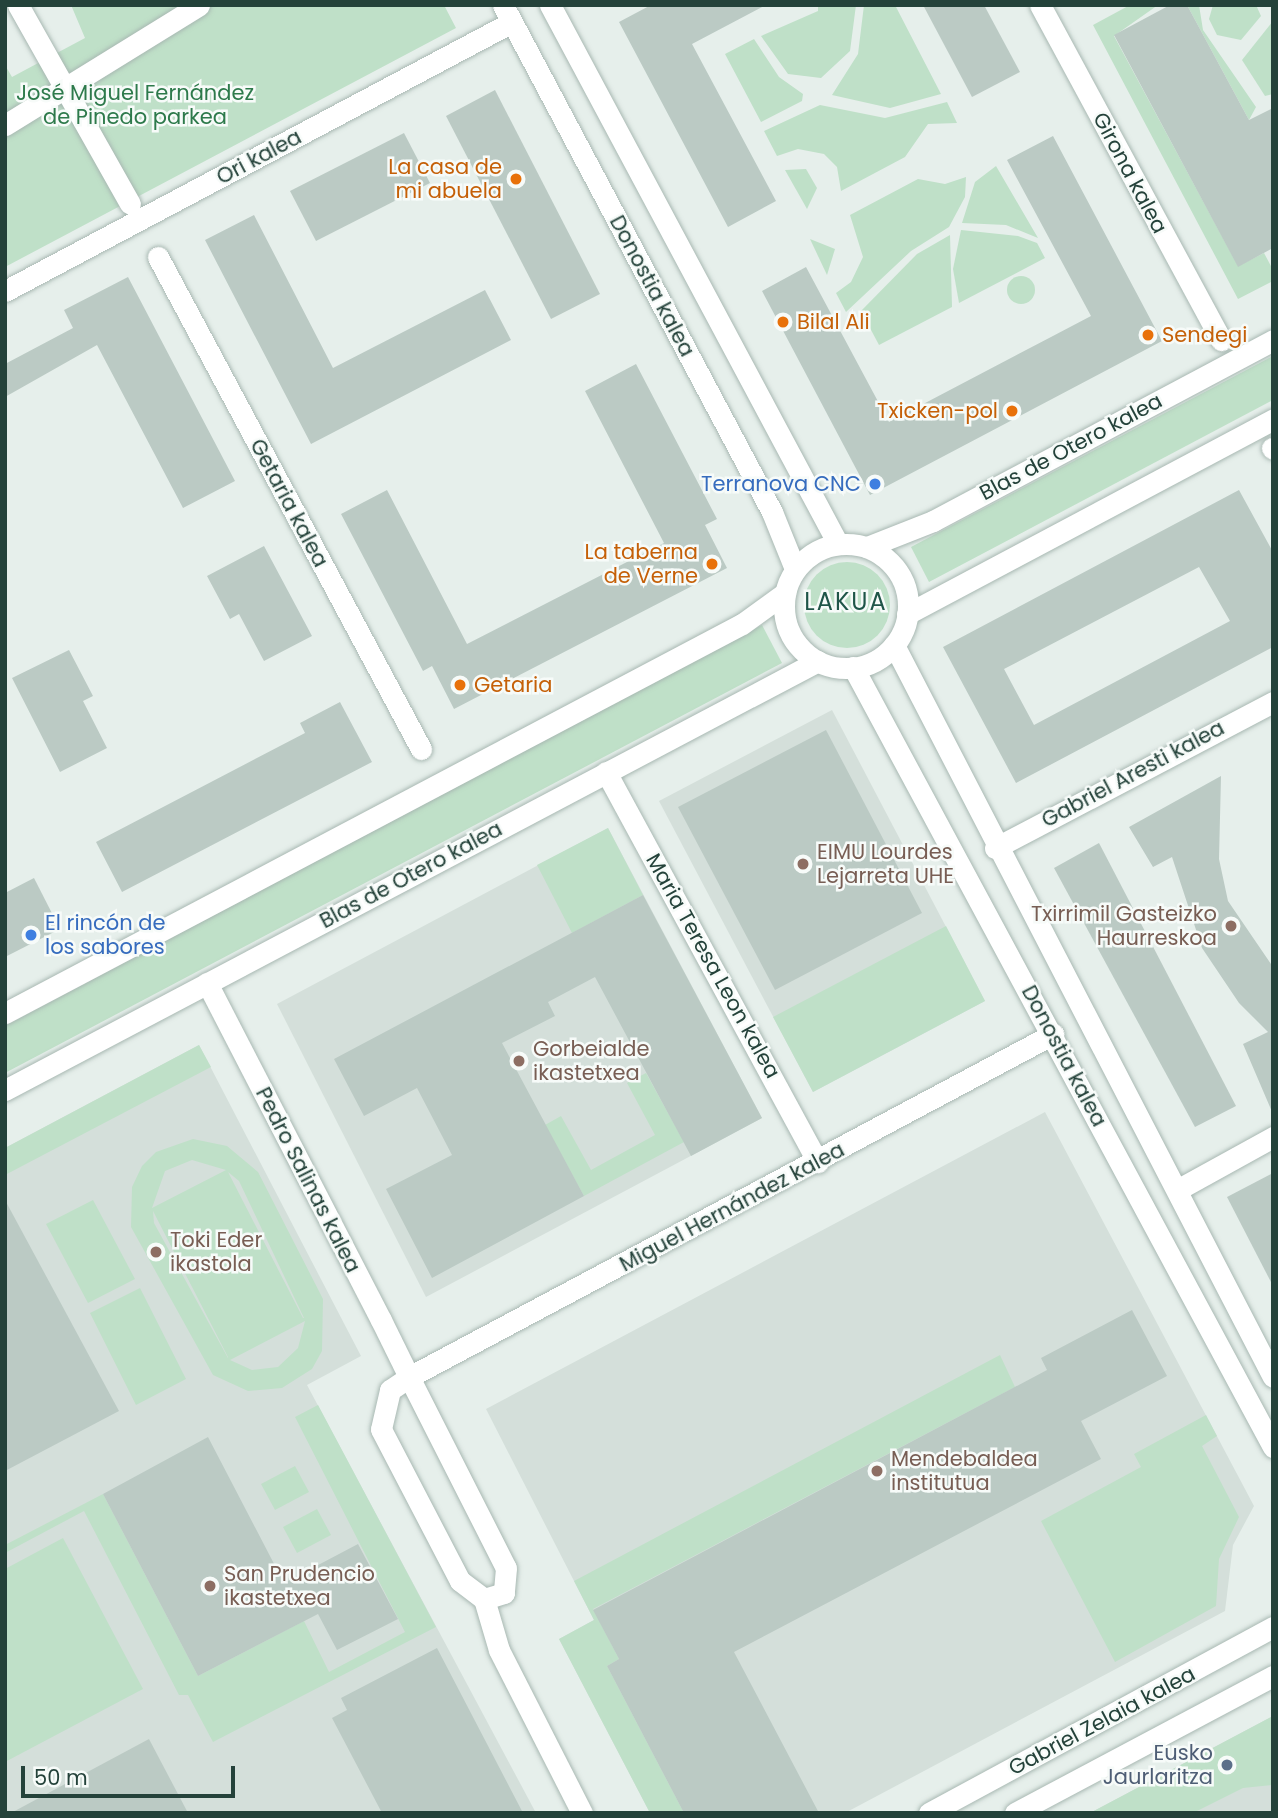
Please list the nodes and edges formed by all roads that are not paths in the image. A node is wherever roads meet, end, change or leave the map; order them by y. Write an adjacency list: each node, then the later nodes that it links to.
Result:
1 (18, 5): 6 (street)
2 (199, 5): 6 (street)
3 (550, 5): 14 (street, Donostia kalea)
4 (1040, 5): 11 (street, Girona kalea)
5 (508, 14): 10 (street, Ori kalea); 16 (street, Donostia kalea)
6 (62, 85): 7 (street); 8 (street)
7 (5, 125)
8 (130, 204)
9 (158, 257): 23 (street, Getaria kalea)
10 (5, 290)
11 (1220, 340)
12 (1273, 340): 15 (street, Blas de Otero kalea)
13 (1273, 419): 18 (street)
14 (838, 544): 15 (street); 16 (street)
15 (867, 547): 18 (street)
16 (795, 569): 17 (street)
17 (785, 593): 20 (street); 27 (street)
18 (907, 614): 19 (street)
19 (894, 645): 21 (street); 25 (street, Donostia kalea)
20 (818, 662): 21 (street); 24 (street, Blas de Otero kalea)
21 (853, 667): 28 (street, Donostia kalea)
22 (1273, 702): 25 (street, Gabriel Aresti kalea)
23 (421, 749)
24 (606, 772): 26 (street, Blas de Otero kalea); 31 (street, Maria Teresa Leon kalea)
25 (995, 848): 32 (street, Donostia kalea)
26 (207, 983): 29 (street, Blas de Otero kalea); 33 (street, Pedro Salinas kalea)
27 (5, 1013)
28 (1053, 1034): 31 (street, Miguel Hernández kalea); 35 (street, Donostia kalea)
29 (5, 1090)
30 (1273, 1137): 32 (street)
31 (818, 1162): 33 (street, Miguel Hernández kalea)
32 (1177, 1190): 34 (street, Donostia kalea)
33 (409, 1377): 36 (street, Pedro Salinas kalea); 36 (street)
34 (1273, 1377)
35 (1273, 1447)
36 (484, 1599): 39 (street)
37 (1273, 1627): 40 (street, Gabriel Zelaia kalea)
38 (1273, 1676): 41 (street, Gabriel Zelaia kalea)
39 (582, 1813)
40 (929, 1813)
41 (1015, 1813)

